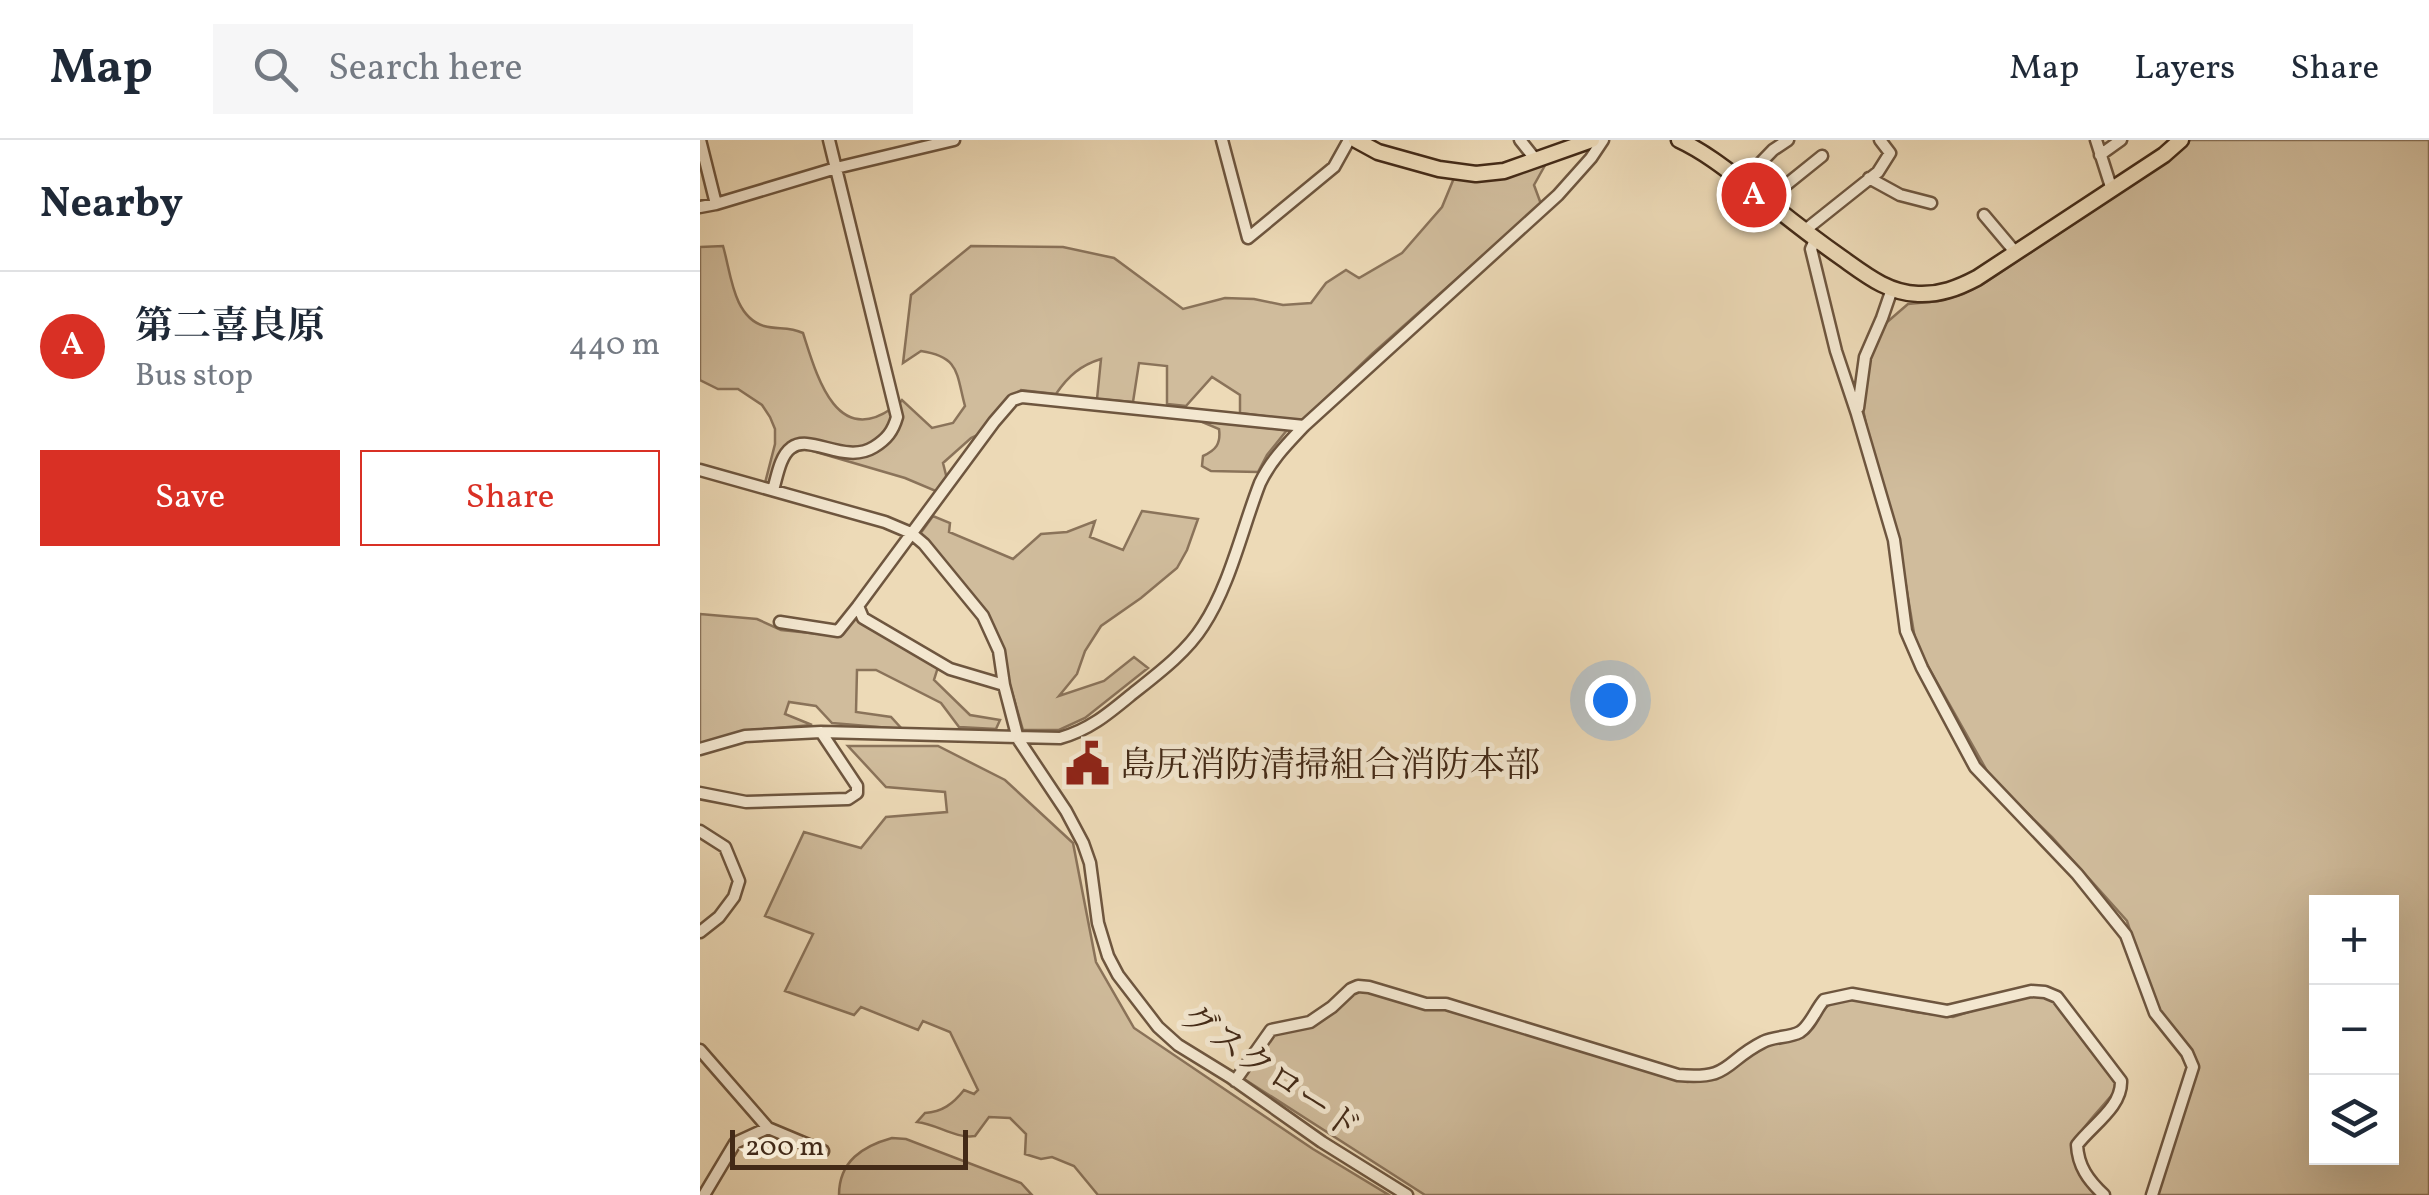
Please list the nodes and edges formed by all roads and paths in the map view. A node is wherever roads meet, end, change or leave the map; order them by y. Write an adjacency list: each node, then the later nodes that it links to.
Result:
1 (700, 140): 24 (street)
2 (829, 140): 18 (street)
3 (954, 140): 18 (street)
4 (1222, 140): 5 (street)
5 (1353, 140): 17 (main road)
6 (1520, 140): 17 (street)
7 (1592, 140): 17 (main road)
8 (1602, 140): 31 (street)
9 (1788, 140): 20 (street)
10 (1880, 140): 19 (street)
11 (2096, 140): 15 (street)
12 (2121, 140): 15 (street)
13 (2181, 140): 21 (main road)
14 (1683, 141): 20 (main road)
15 (2100, 155): 21 (street)
16 (1822, 156): 22 (street)
17 (1536, 160)
18 (836, 168): 24 (street); 33 (street)
19 (1870, 178): 23 (street); 27 (street)
20 (1742, 182): 22 (main road)
21 (2112, 190): 28 (main road)
22 (1766, 200): 27 (main road)
23 (1931, 203)
24 (716, 204): 25 (street)
25 (700, 207)
26 (1984, 215): 28 (street)
27 (1810, 235): 29 (main road); 30 (street)
28 (2016, 253): 29 (main road)
29 (1892, 289): 30 (street)
30 (1857, 414): 51 (street)
31 (1304, 426): 34 (street); 39 (street)
32 (700, 470): 33 (street, グスクロード)
33 (773, 490): 34 (street, グスクロード)
34 (911, 534): 35 (street); 37 (street, グスクロード)
35 (858, 606): 36 (street); 37 (street)
36 (780, 622)
37 (1004, 685): 39 (street, グスクロード)
38 (821, 732): 39 (street); 40 (street); 41 (street)
39 (1018, 739): 45 (street, グスクロード)
40 (700, 749)
41 (700, 793)
42 (700, 830): 43 (street)
43 (700, 932)
44 (700, 1050): 46 (street)
45 (1235, 1080): 49 (street, グスクロード); 50 (street)
46 (768, 1128): 47 (street); 48 (street)
47 (823, 1151)
48 (704, 1195)
49 (1407, 1195)
50 (2104, 1195)
51 (2152, 1195)

